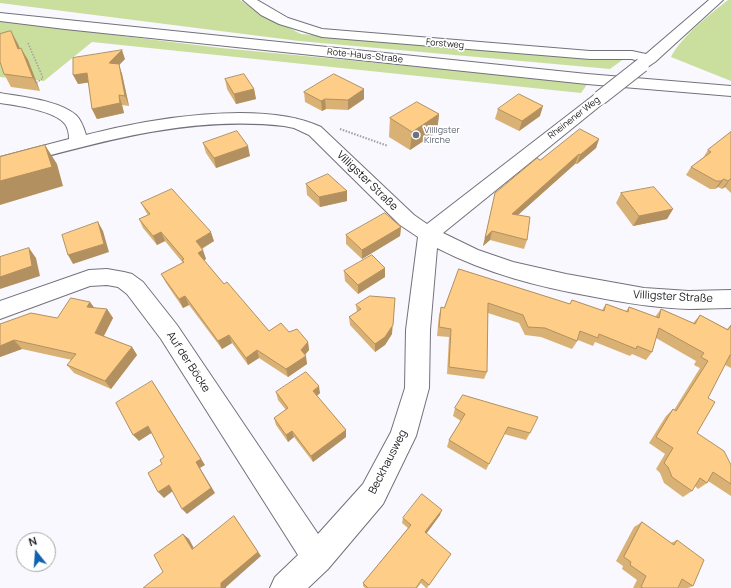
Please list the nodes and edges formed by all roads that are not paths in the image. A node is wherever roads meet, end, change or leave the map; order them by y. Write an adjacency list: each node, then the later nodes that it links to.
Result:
1 (249, 0): 4 (street, Forstweg)
2 (717, 0): 4 (street, Rheinener Weg)
3 (0, 17): 5 (street, Rote-Haus-Straße)
4 (646, 62): 9 (street, Rheinener Weg, bridge)
5 (731, 91)
6 (8, 99): 7 (street)
7 (78, 141): 8 (street, Villigster Straße); 9 (street, Villigster Straße)
8 (0, 163)
9 (428, 234): 10 (street, Villigster Straße); 12 (street, Beckhausweg)
10 (731, 299)
11 (0, 310): 12 (street, Auf der Böcke)
12 (317, 558): 13 (street, Beckhausweg)
13 (286, 588)

